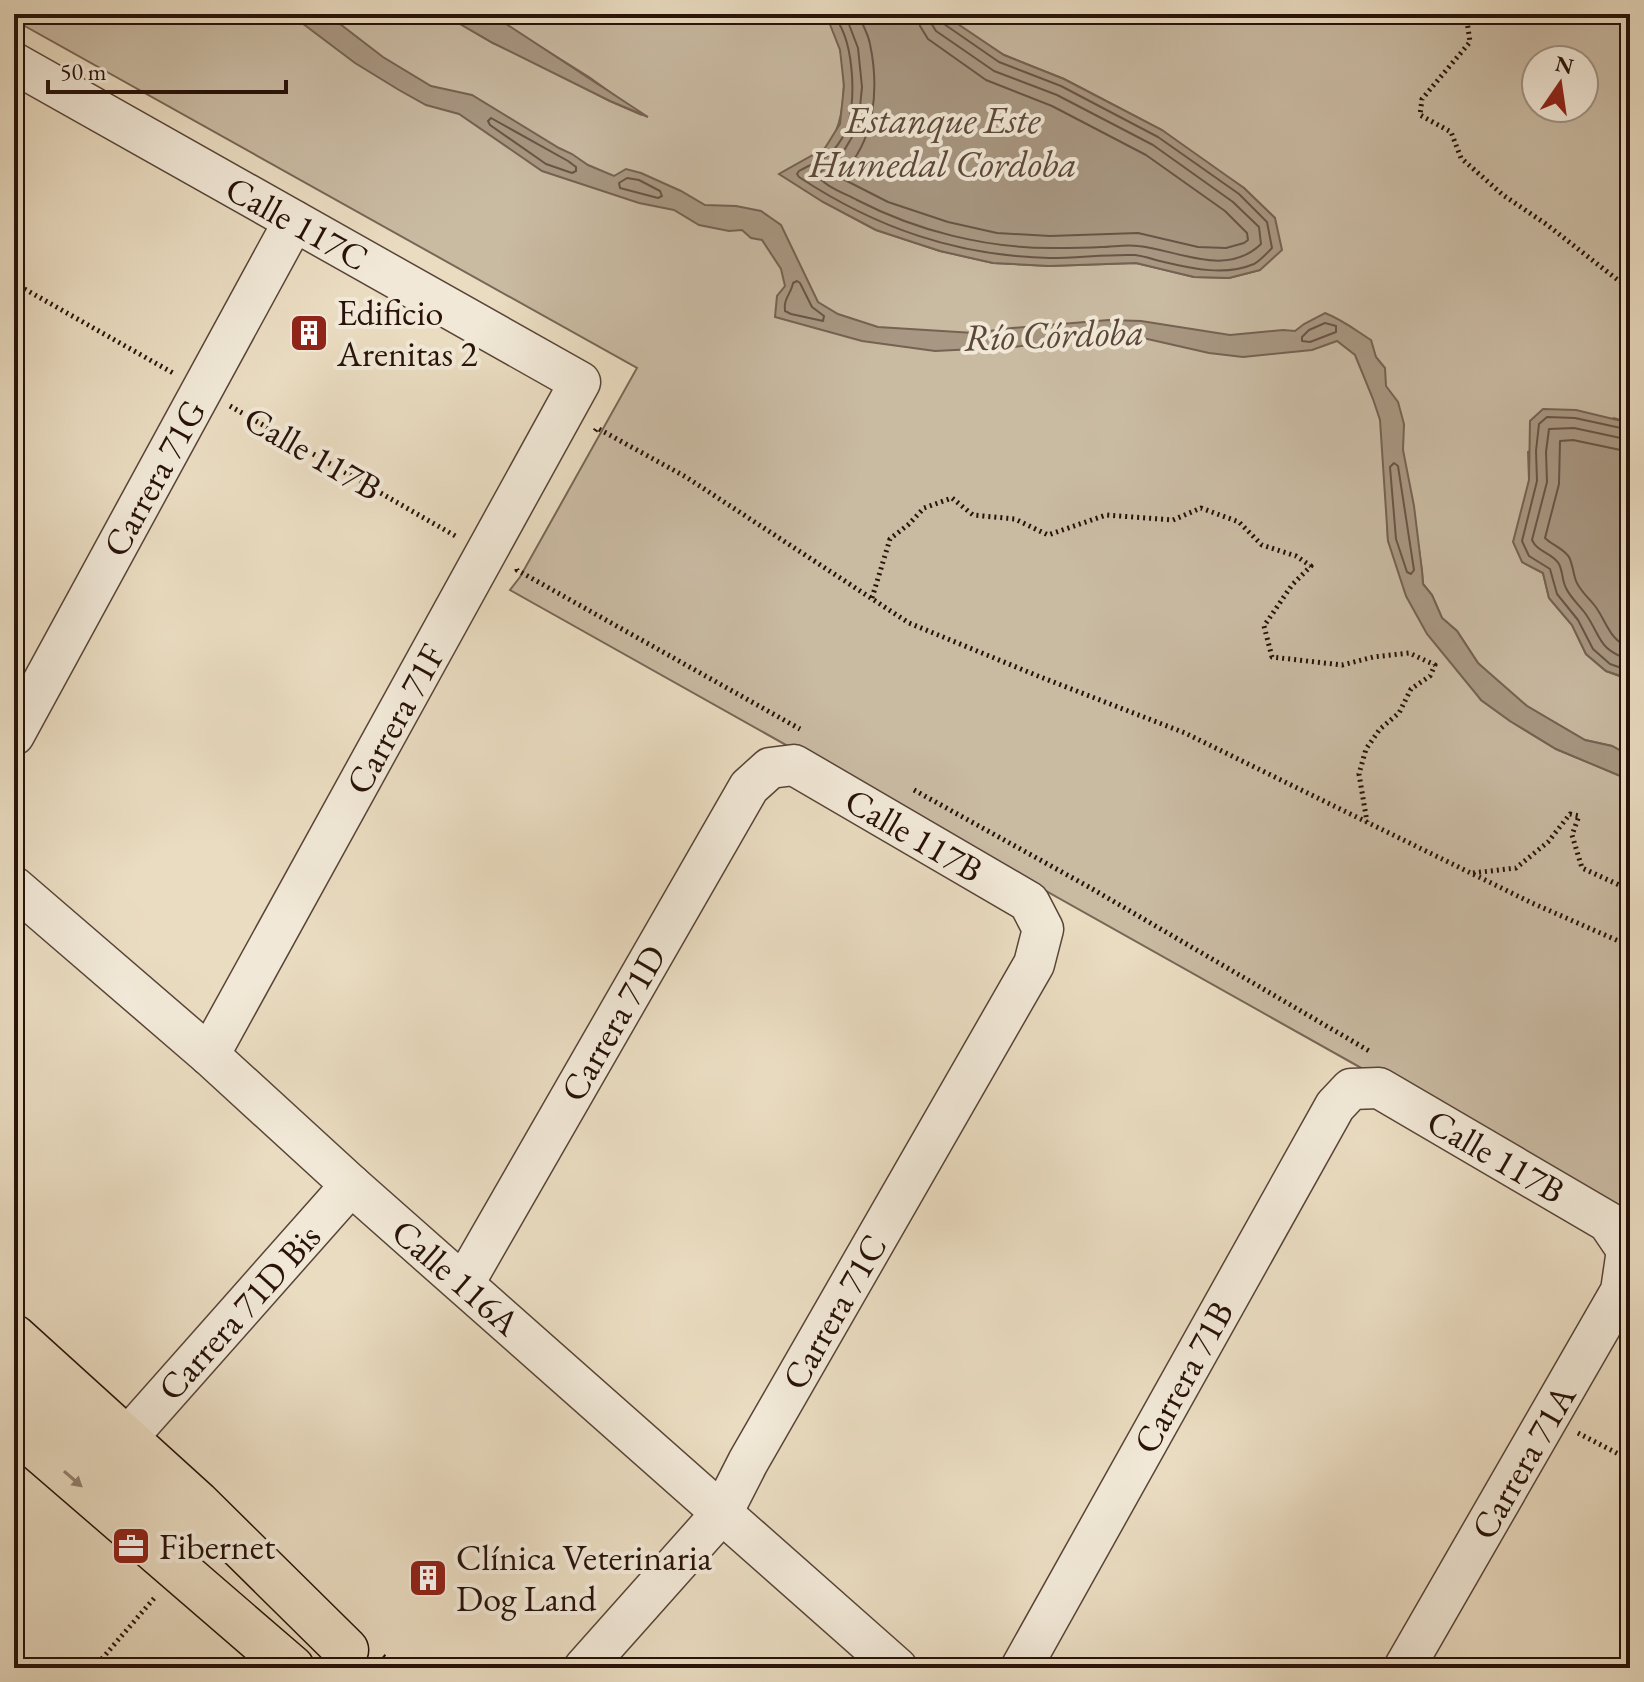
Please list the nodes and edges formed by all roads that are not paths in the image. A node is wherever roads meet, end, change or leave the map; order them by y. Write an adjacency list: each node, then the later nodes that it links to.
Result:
1 (14, 63): 2 (street, Calle 117C)
2 (294, 221): 3 (street, Calle 117C); 4 (street, Carrera 71G)
3 (580, 382): 8 (street, Carrera 71F)
4 (14, 735)
5 (770, 768): 7 (street, Calle 117B); 12 (street, Carrera 71D)
6 (14, 887): 8 (street, Calle 116A)
7 (1043, 929): 17 (street, Carrera 71C)
8 (209, 1055): 10 (street, Calle 116A)
9 (1351, 1089): 11 (street, Calle 117B); 22 (street, Carrera 71B)
10 (351, 1185): 12 (street, Calle 116A); 16 (street, Carrera 71D Bis)
11 (1627, 1250): 23 (street, Carrera 71A)
12 (464, 1283): 17 (street, Calle 116A)
13 (14, 1337): 16 (main road)
14 (14, 1376): 18 (main road)
15 (14, 1428): 19 (main road, one-way to 19)
16 (126, 1439): 18 (main road)
17 (722, 1513): 20 (street, Carrera 71C); 21 (street, Calle 116A)
18 (357, 1659)
19 (292, 1668)
20 (584, 1668)
21 (897, 1668)
22 (1021, 1668)
23 (1404, 1668)

